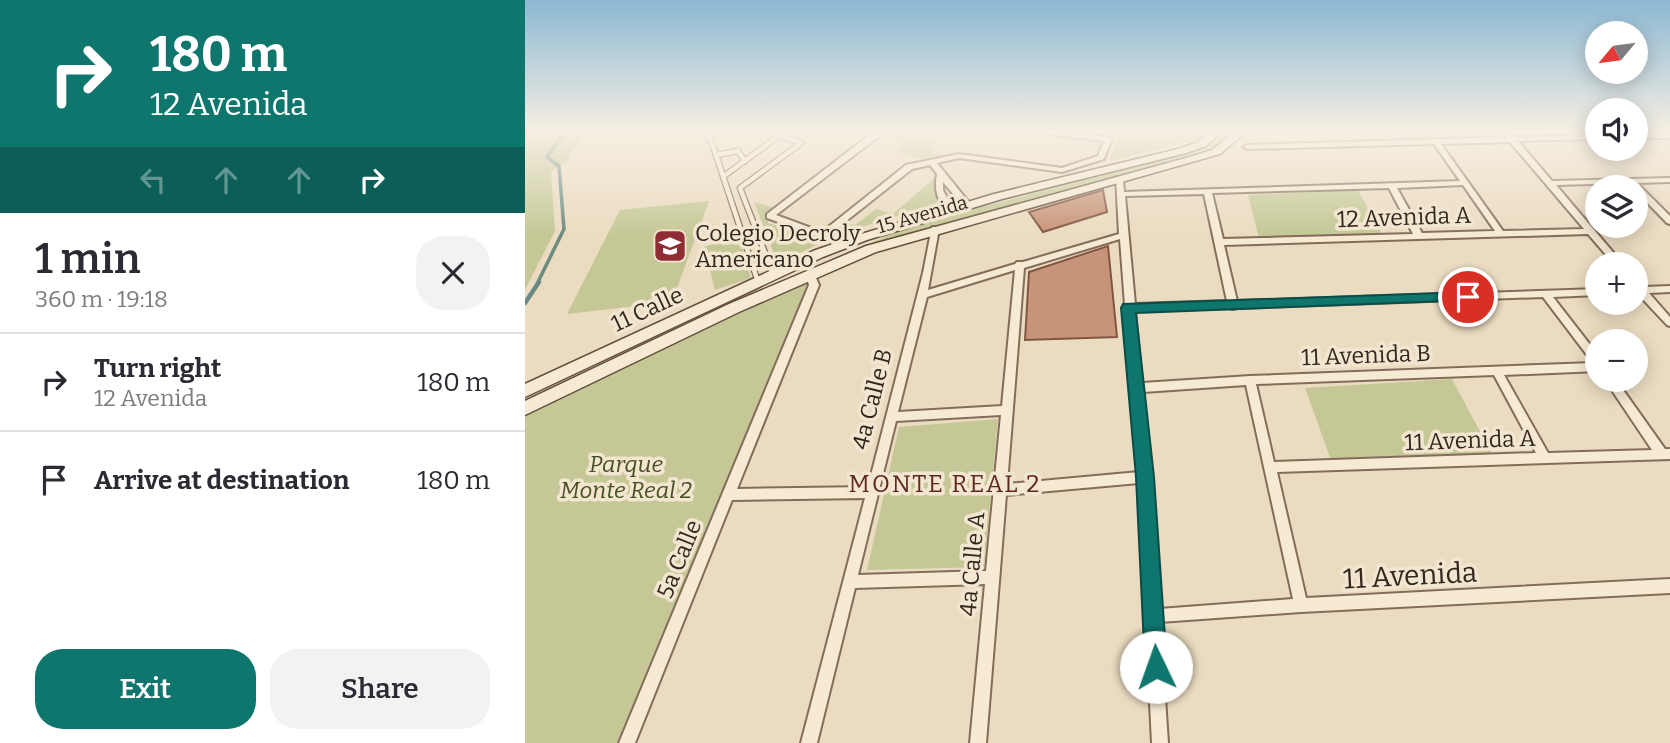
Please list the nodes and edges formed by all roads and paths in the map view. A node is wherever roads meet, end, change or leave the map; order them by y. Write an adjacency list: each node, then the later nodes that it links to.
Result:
1 (720, 166): 14 (lane)
2 (738, 166): 14 (lane)
3 (770, 166): 40 (lane)
4 (836, 166): 5 (street)
5 (917, 166)
6 (934, 166): 13 (street)
7 (1039, 166): 8 (street)
8 (1075, 166)
9 (1123, 166): 25 (main road, 15 Avenida)
10 (1167, 166): 15 (main road, 15 Avenida)
11 (1452, 166): 20 (street)
12 (1536, 166): 19 (street)
13 (940, 174): 25 (street); 26 (street)
14 (724, 176): 41 (lane)
15 (1119, 179): 23 (street); 29 (main road, 15 Avenida)
16 (1670, 180): 17 (street)
17 (1648, 181)
18 (1585, 182): 19 (street)
19 (1551, 183): 28 (street)
20 (1465, 184): 21 (street); 31 (street)
21 (1392, 186): 22 (street); 34 (street)
22 (1208, 192): 23 (street); 36 (street)
23 (1122, 194): 33 (street)
24 (1648, 198): 27 (street)
25 (965, 203): 26 (main road, 15 Avenida)
26 (948, 207): 32 (main road, 15 Avenida)
27 (1670, 221)
28 (1585, 224)
29 (935, 229): 39 (main road, 15 Avenida); 46 (street, 4a Calle B)
30 (1585, 231): 31 (street, 12 Avenida A)
31 (1501, 234): 34 (street, 12 Avenida A)
32 (865, 235): 39 (main road); 40 (main road, 11 Calle)
33 (1124, 235): 38 (street); 49 (street)
34 (1419, 236): 36 (street, 12 Avenida A)
35 (1597, 238): 37 (street)
36 (1219, 242): 48 (street)
37 (1609, 252)
38 (1020, 264): 46 (street); 59 (street, 4a Calle A)
39 (811, 275): 58 (main road, 11 Calle); 67 (street, 5a Calle)
40 (774, 276): 41 (main road, 11 Calle)
41 (758, 283): 56 (main road, 11 Calle)
42 (1648, 288): 43 (street)
43 (1670, 289)
44 (1585, 292): 45 (street)
45 (1546, 294): 48 (street); 51 (street)
46 (922, 295): 60 (street, 4a Calle B)
47 (1648, 299): 50 (street)
48 (1233, 306): 49 (street)
49 (1128, 308): 55 (street)
50 (1670, 323)
51 (1585, 347)
52 (1585, 366): 53 (street, 11 Avenida B)
53 (1497, 371): 54 (street, 11 Avenida B); 62 (street)
54 (1249, 380): 55 (street, 11 Avenida B); 63 (street)
55 (1136, 388): 64 (street)
56 (525, 391)
57 (1619, 392): 61 (street)
58 (525, 408)
59 (1008, 410): 60 (street); 65 (street, 4a Calle A)
60 (891, 417): 66 (street, 4a Calle B)
61 (1666, 454): 62 (street, 11 Avenida A)
62 (1545, 458): 63 (street, 11 Avenida A)
63 (1270, 467): 71 (street)
64 (1145, 477): 65 (street); 72 (street)
65 (1002, 489): 68 (street, 4a Calle A)
66 (873, 492): 67 (street); 69 (street, 4a Calle B)
67 (728, 495): 73 (street, 5a Calle)
68 (993, 577): 69 (street); 75 (street, 4a Calle A)
69 (850, 582): 74 (street, 4a Calle B)
70 (1670, 586): 71 (street, 11 Avenida)
71 (1301, 605): 72 (street, 11 Avenida)
72 (1153, 616): 76 (street)
73 (627, 743)
74 (809, 743)
75 (978, 743)
76 (1160, 743)

